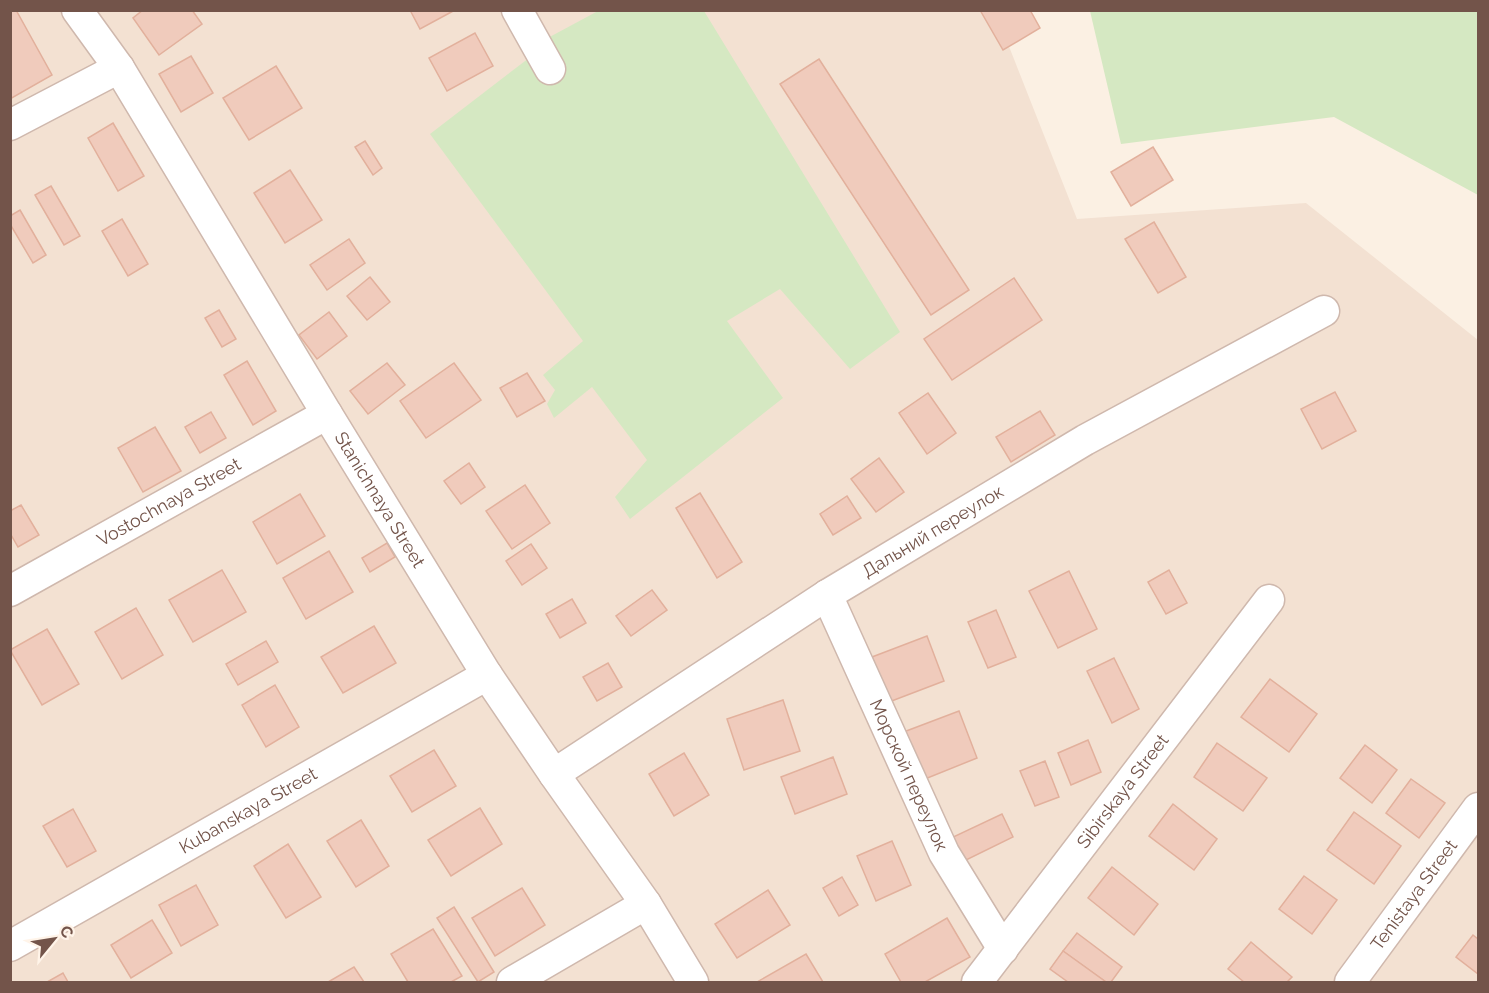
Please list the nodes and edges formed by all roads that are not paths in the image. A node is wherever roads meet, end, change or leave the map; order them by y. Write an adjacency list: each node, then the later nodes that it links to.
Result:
1 (77, 10): 3 (street, Stanichnaya Street)
2 (517, 10): 4 (street)
3 (119, 68): 5 (street); 7 (street, Stanichnaya Street)
4 (550, 69)
5 (10, 125)
6 (1324, 311): 9 (street, Дальний переулок)
7 (327, 414): 8 (street, Vostochnaya Street); 11 (street, Stanichnaya Street)
8 (10, 591)
9 (827, 595): 12 (street, Дальний переулок); 16 (street, Морской переулок)
10 (1269, 600): 16 (street, Sibirskaya Street)
11 (487, 675): 12 (street, Stanichnaya Street); 15 (street, Kubanskaya Street)
12 (554, 774): 14 (street, Stanichnaya Street)
13 (1479, 808): 20 (street, Tenistaya Street)
14 (646, 904): 17 (street); 18 (street, Stanichnaya Street)
15 (10, 946)
16 (1003, 949): 19 (street, Sibirskaya Street)
17 (512, 982)
18 (693, 982)
19 (977, 982)
20 (1350, 982)

